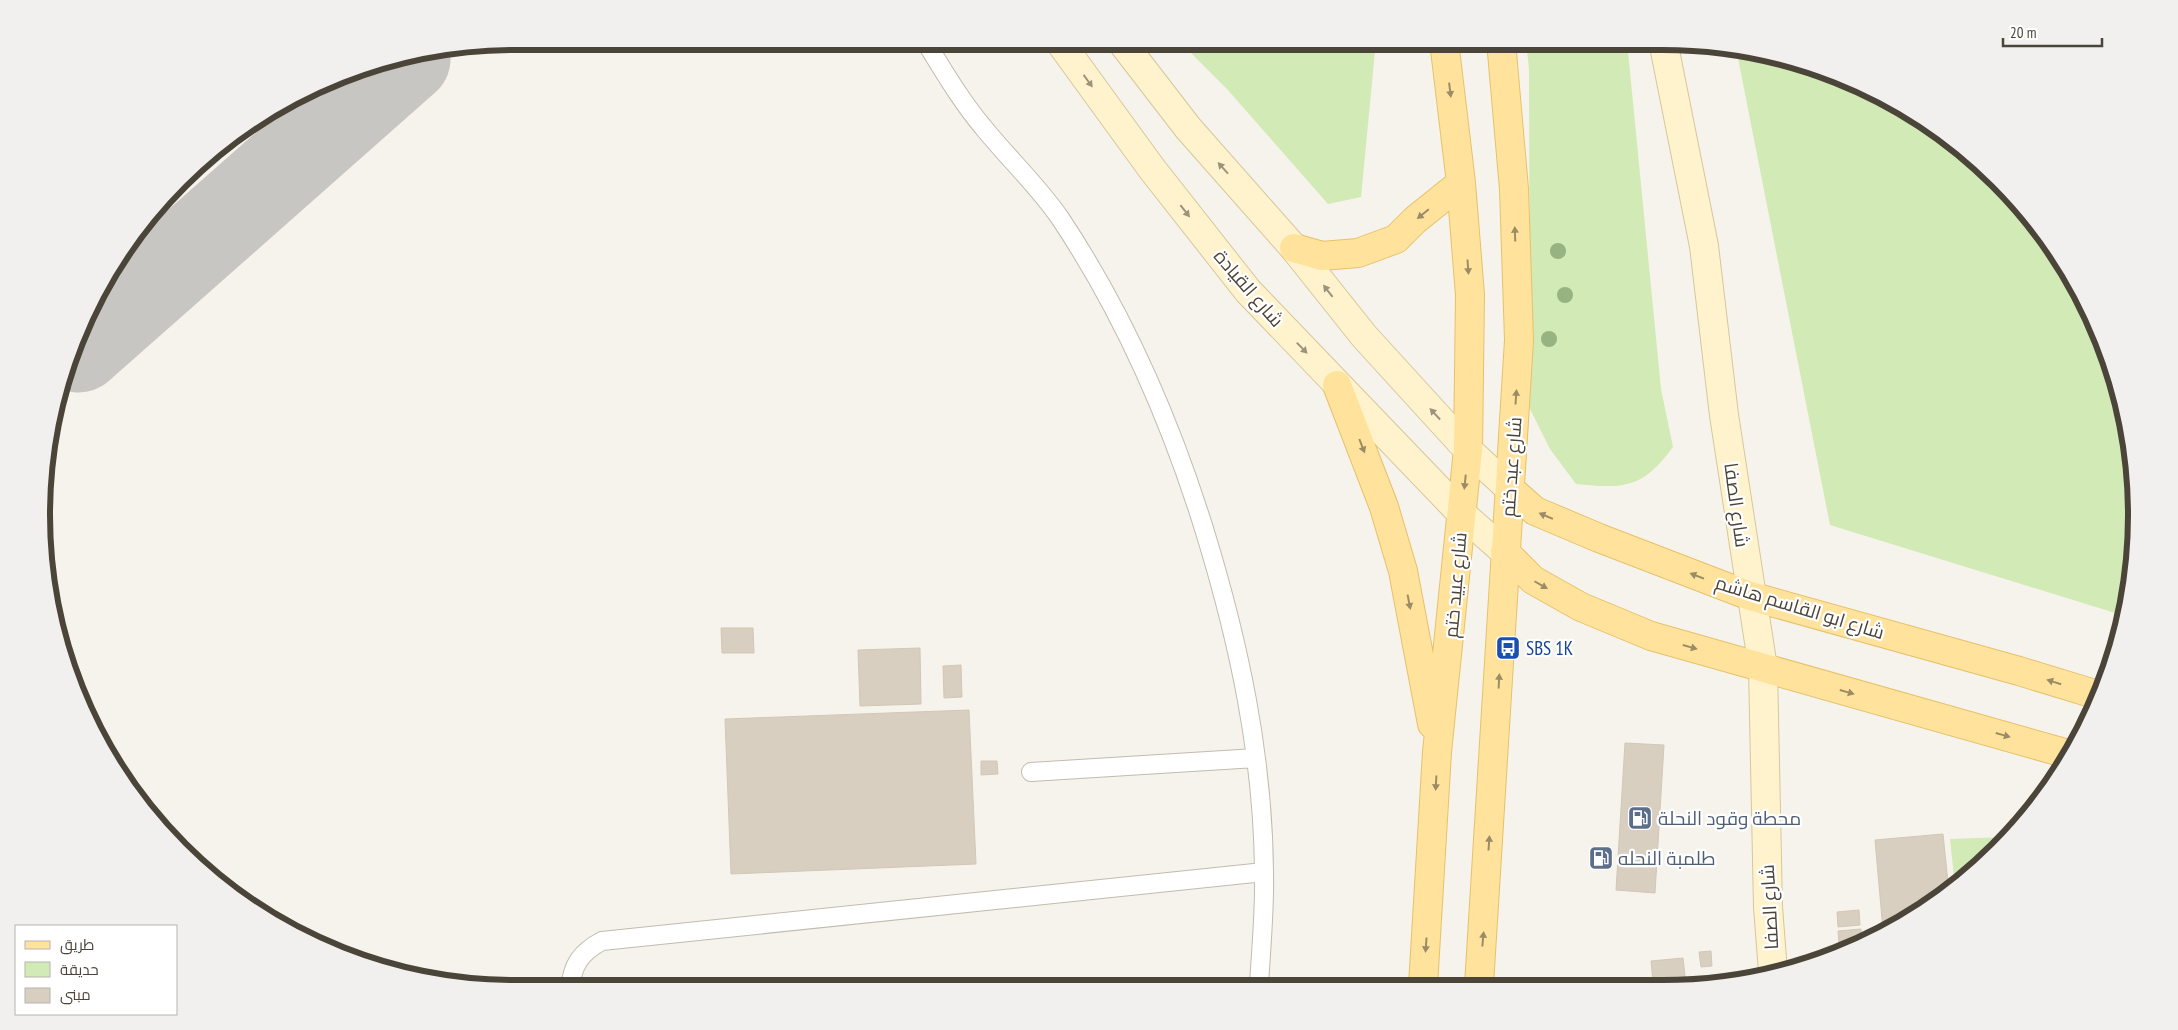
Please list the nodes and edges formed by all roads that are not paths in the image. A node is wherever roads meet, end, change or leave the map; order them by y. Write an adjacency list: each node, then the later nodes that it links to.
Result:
1 (931, 50): 19 (lane)
2 (1066, 50): 9 (main road, شارع القيادة, one-way to 9)
3 (1128, 50): 8 (main road, one-way to 3)
4 (1445, 50): 7 (main road, one-way to 7)
5 (1502, 50): 11 (main road, شارع عبد ختم, one-way to 5)
6 (1665, 50): 14 (main road, شارع الصفا)
7 (1461, 183): 8 (main road, one-way to 8); 10 (main road, شارع عبيد ختم, one-way to 10)
8 (1294, 248): 10 (main road, one-way to 8)
9 (1337, 385): 12 (main road, شارع القيادة); 17 (main road, one-way to 17)
10 (1468, 450): 11 (main road, شارع ابو القاسم هاشم); 12 (main road, شارع عبيد ختم, one-way to 12)
11 (1510, 489): 13 (main road, شارع عبد ختم); 14 (main road, شارع ابو القاسم هاشم, one-way to 11)
12 (1462, 514): 13 (main road); 17 (main road, شارع عبيد ختم)
13 (1505, 552): 15 (main road, one-way to 15); 26 (main road, شارع عبد ختم, one-way to 13)
14 (1750, 596): 15 (main road, شارع الصفا); 16 (main road, شارع ابو القاسم هاشم, one-way to 14)
15 (1763, 668): 18 (main road, one-way to 18); 22 (main road, شارع الصفا)
16 (2093, 693)
17 (1438, 752): 25 (main road, شارع عبيد ختم, one-way to 25)
18 (2063, 753)
19 (1256, 758): 20 (lane); 21 (lane)
20 (1031, 772)
21 (1264, 872): 23 (lane); 24 (lane)
22 (1773, 967)
23 (571, 980)
24 (1259, 980)
25 (1423, 980)
26 (1479, 980)

